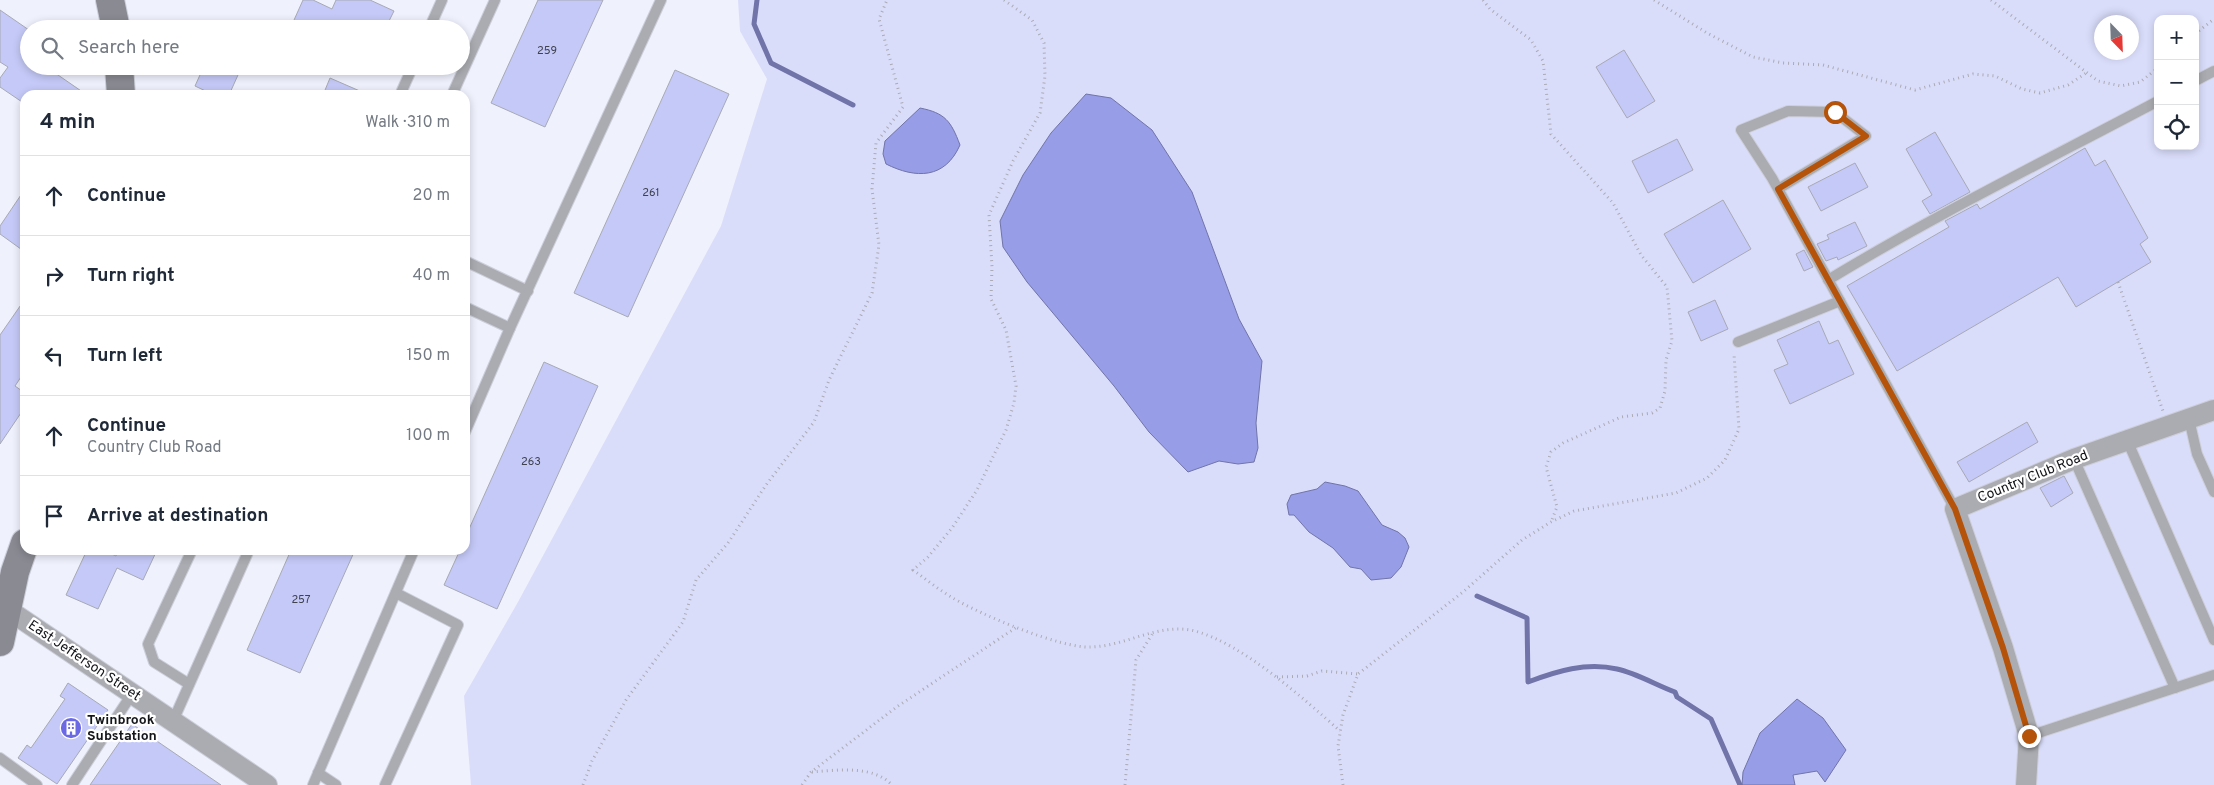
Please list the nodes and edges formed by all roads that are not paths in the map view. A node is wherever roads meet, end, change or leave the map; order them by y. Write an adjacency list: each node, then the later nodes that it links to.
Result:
1 (110, 0): 5 (street)
2 (442, 0): 6 (lane)
3 (661, 0): 20 (lane)
4 (492, 1): 7 (lane)
5 (114, 20)
6 (433, 20)
7 (470, 53)
8 (2214, 71): 12 (lane)
9 (120, 75): 13 (street)
10 (409, 75): 14 (lane)
11 (461, 75): 15 (lane)
12 (2199, 79)
13 (121, 90)
14 (402, 90)
15 (454, 90)
16 (2154, 103): 19 (lane)
17 (1778, 189): 17 (lane); 19 (lane)
18 (470, 263): 20 (lane)
19 (1828, 280): 21 (lane)
20 (528, 291): 23 (lane)
21 (1840, 301): 24 (lane); 31 (lane)
22 (470, 310): 23 (lane)
23 (510, 328): 27 (lane)
24 (1738, 342)
25 (2214, 410): 26 (street, Country Club Road)
26 (2189, 419): 28 (street, Country Club Road); 30 (lane)
27 (470, 420)
28 (2127, 440): 29 (street, Country Club Road); 38 (lane)
29 (2074, 459): 31 (street, Country Club Road); 42 (lane)
30 (2214, 492)
31 (1955, 509): 45 (street)
32 (21, 555): 37 (street)
33 (190, 555): 41 (lane)
34 (247, 555): 41 (lane)
35 (412, 555): 36 (lane)
36 (396, 593): 47 (lane); 53 (lane)
37 (4, 606): 39 (street); 43 (street, East Jefferson Street)
38 (2214, 640)
39 (0, 642)
40 (2214, 674): 42 (lane)
41 (190, 684): 44 (lane)
42 (2175, 688): 45 (lane)
43 (132, 694): 44 (street, East Jefferson Street); 50 (lane)
44 (173, 721): 48 (street, East Jefferson Street)
45 (2029, 736): 54 (street)
46 (0, 758): 49 (lane)
47 (318, 773): 51 (lane); 52 (lane)
48 (256, 782)
49 (37, 785)
50 (72, 785)
51 (313, 785)
52 (336, 785)
53 (385, 785)
54 (2026, 785)

